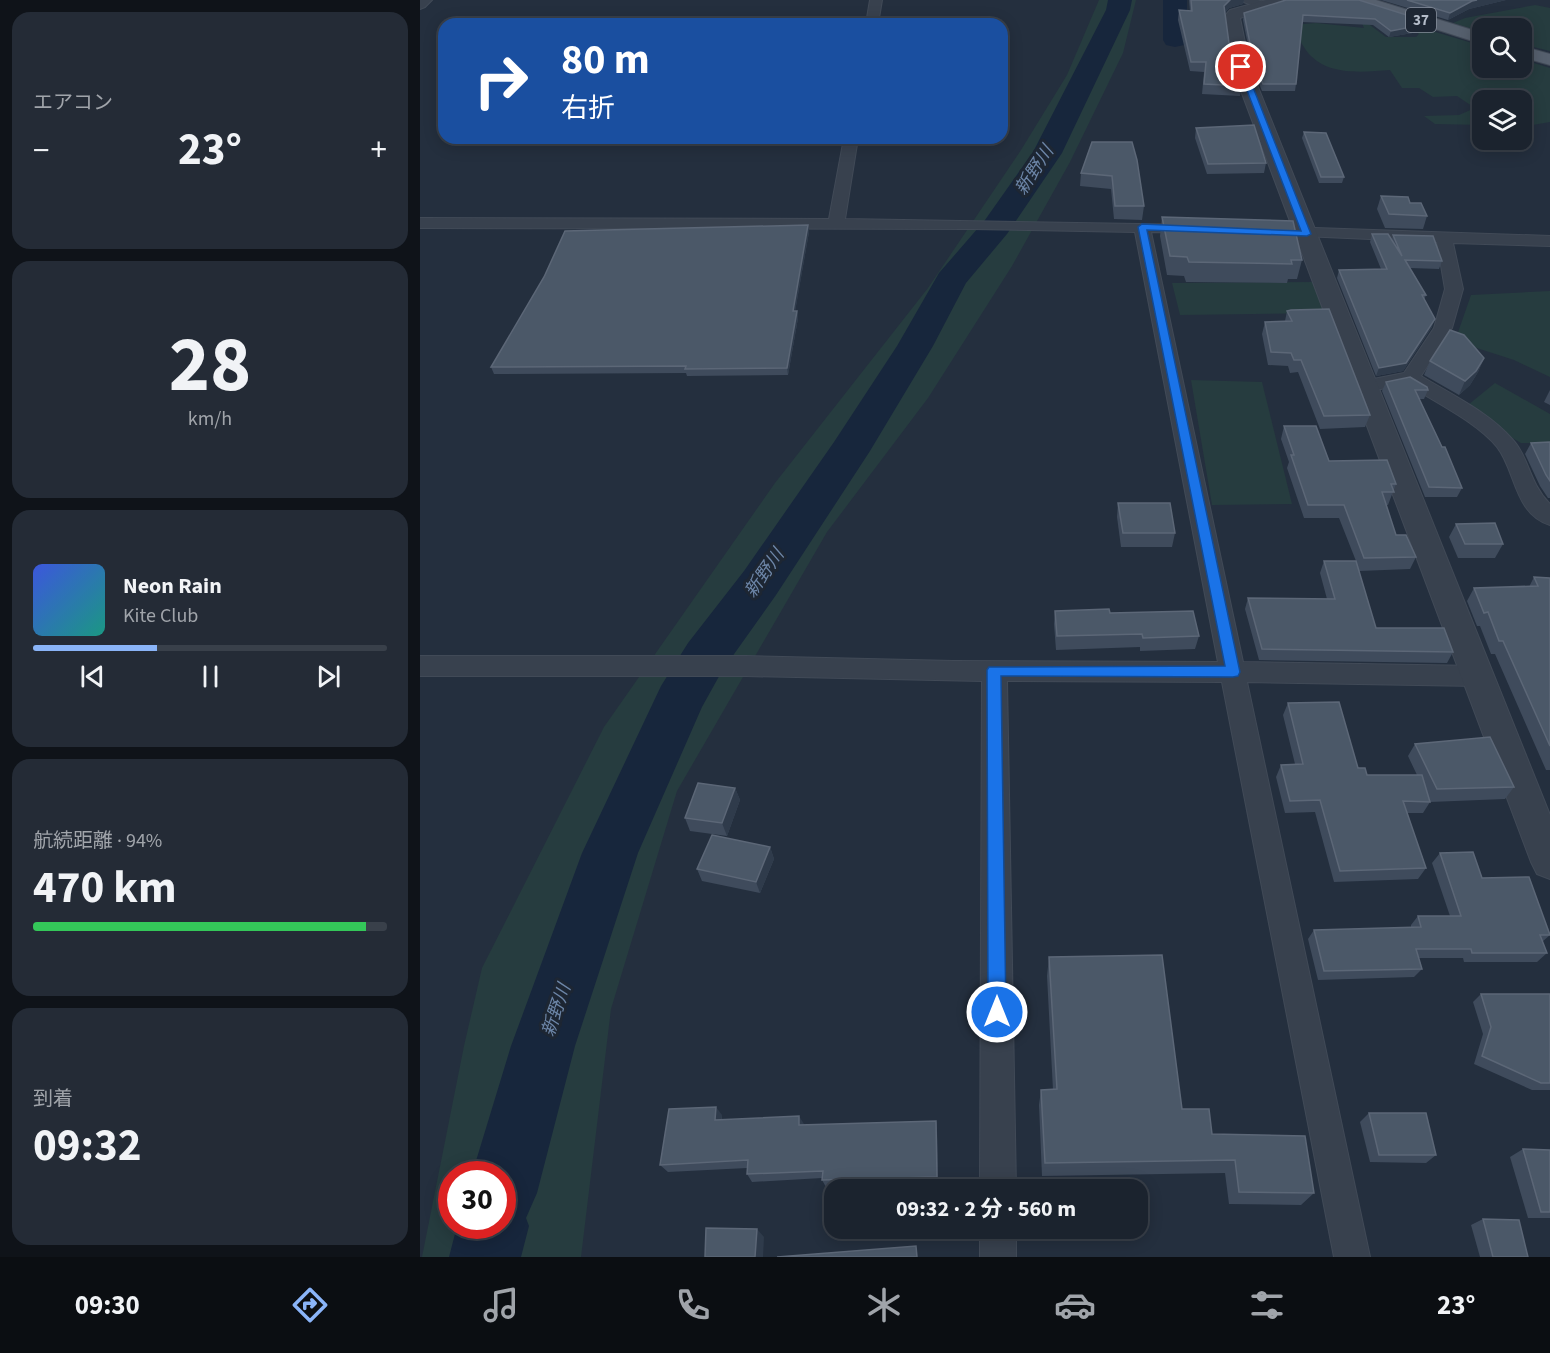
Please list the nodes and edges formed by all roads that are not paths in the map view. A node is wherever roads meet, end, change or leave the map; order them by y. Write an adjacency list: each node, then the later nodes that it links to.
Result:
1 (424, 0): 5 (street)
2 (876, 0): 6 (street)
3 (1360, 0): 7 (main road, 37)
4 (1263, 2): 16 (street)
5 (420, 4)
6 (873, 18)
7 (1472, 36)
8 (1532, 54): 9 (main road)
9 (1550, 60)
10 (850, 144): 12 (street)
11 (420, 223): 12 (street)
12 (836, 224): 13 (street)
13 (1142, 227): 14 (street); 24 (street)
14 (1207, 228)
15 (1273, 231): 16 (street)
16 (1307, 234): 17 (street); 20 (street)
17 (1444, 237): 18 (street); 19 (street)
18 (1550, 241)
19 (1410, 378): 20 (street); 21 (street)
20 (1365, 386): 25 (street)
21 (1550, 517)
22 (420, 666): 23 (street)
23 (994, 670): 24 (street); 27 (street)
24 (1233, 672): 25 (street); 30 (street)
25 (1476, 676): 26 (street)
26 (1550, 862)
27 (998, 1179)
28 (998, 1239): 29 (street)
29 (998, 1257)
30 (1352, 1257)

